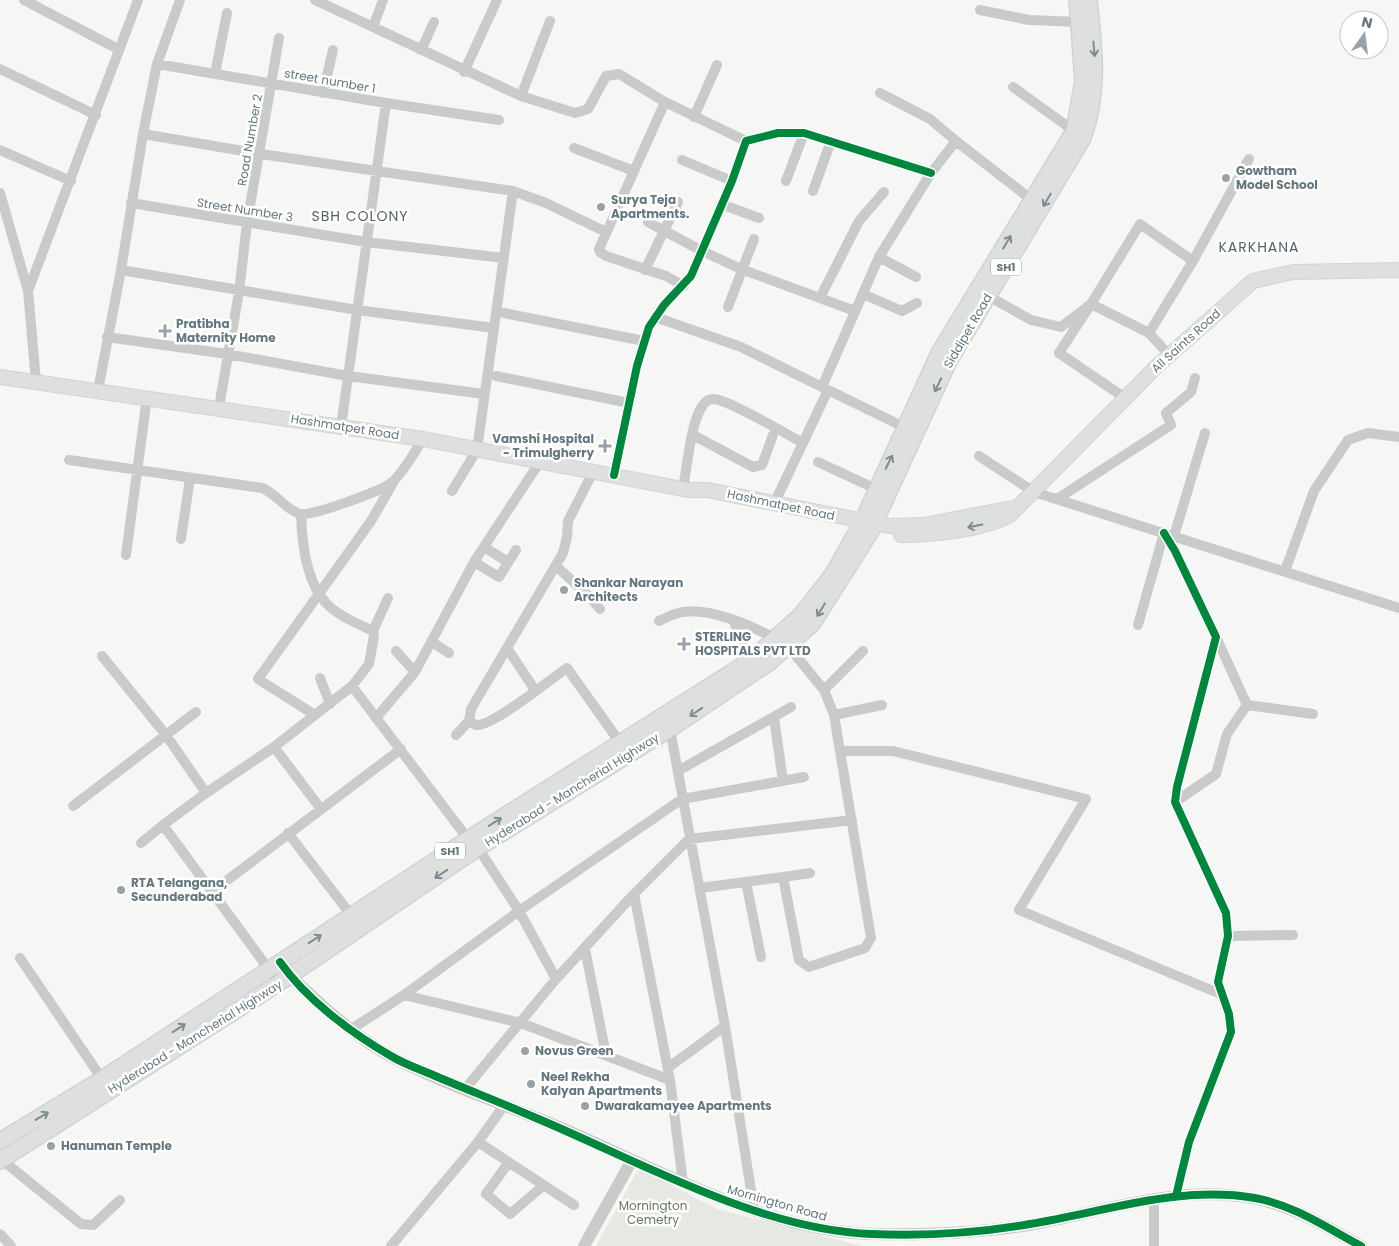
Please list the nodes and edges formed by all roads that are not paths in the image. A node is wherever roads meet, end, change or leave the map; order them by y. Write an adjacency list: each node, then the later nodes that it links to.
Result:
1 (24, 0): 16 (street)
2 (138, 0): 16 (street)
3 (317, 0): 14 (street)
4 (383, 0): 14 (street)
5 (497, 0): 22 (street)
6 (1077, 0): 13 (main road, Siddipet Road / SH1)
7 (1089, 0): 79 (main road, Siddipet Road / SH1, one-way to 79)
8 (178, 1): 19 (street)
9 (980, 10): 13 (street)
10 (227, 13): 23 (street)
11 (550, 21): 28 (street)
12 (434, 22): 18 (street)
13 (1079, 22): 34 (main road, Siddipet Road / SH1)
14 (373, 27): 18 (street)
15 (280, 38): 24 (street, Road Number 2)
16 (118, 49): 31 (street)
17 (333, 50): 26 (street)
18 (421, 50): 22 (street)
19 (157, 64): 23 (street, street number 1); 36 (street)
20 (717, 65): 32 (street)
21 (0, 69): 31 (street)
22 (464, 72): 28 (street)
23 (215, 74): 24 (street, street number 1)
24 (272, 84): 26 (street, street number 1); 42 (street, Road Number 2)
25 (1013, 87): 34 (street)
26 (323, 93): 30 (street, street number 1)
27 (880, 94): 39 (street)
28 (520, 96): 29 (street)
29 (665, 102): 32 (street); 46 (street)
30 (386, 103): 33 (street, street number 1); 45 (street)
31 (96, 115): 48 (street)
32 (694, 117): 37 (street)
33 (499, 120)
34 (1074, 131): 55 (main road, Siddipet Road / SH1)
35 (804, 133): 37 (street); 38 (street); 50 (street)
36 (142, 134): 42 (street); 57 (street)
37 (746, 141): 49 (street)
38 (831, 141): 47 (street); 51 (street)
39 (956, 141): 47 (street); 55 (street)
40 (574, 148): 46 (street)
41 (0, 150): 48 (street)
42 (261, 154): 45 (street); 61 (street, Road Number 2)
43 (1249, 159): 69 (street)
44 (682, 160): 49 (street)
45 (378, 171): 52 (street); 65 (street)
46 (634, 171): 63 (street)
47 (931, 173): 67 (street)
48 (71, 181): 76 (street)
49 (732, 181): 58 (street)
50 (786, 181)
51 (813, 191)
52 (513, 192): 63 (street); 68 (street)
53 (884, 192): 80 (street)
54 (0, 193): 76 (street)
55 (1032, 200): 107 (main road, Siddipet Road / SH1, one-way to 55)
56 (678, 202): 62 (street)
57 (131, 203): 61 (street, Street Number 3); 71 (street)
58 (721, 204): 59 (street); 66 (street)
59 (760, 218)
60 (648, 222): 62 (street)
61 (247, 223): 65 (street, Street Number 3); 77 (street, Road Number 2)
62 (664, 230): 66 (street); 72 (street)
63 (606, 232): 72 (street)
64 (754, 239): 70 (street)
65 (366, 242): 68 (street, Street Number 3); 84 (street)
66 (702, 252): 70 (street); 75 (street)
67 (879, 257): 74 (street); 78 (street)
68 (504, 258): 88 (street)
69 (1193, 261): 82 (street); 89 (street)
70 (741, 269): 80 (street); 83 (street)
71 (121, 270): 77 (street); 90 (street)
72 (645, 270): 75 (street)
73 (1399, 270): 93 (main road, All Saints Road)
74 (916, 278)
75 (684, 286): 87 (street)
76 (28, 291): 98 (street)
77 (239, 292): 84 (street); 92 (street, Road Number 2)
78 (862, 294): 81 (street); 85 (street)
79 (988, 296): 82 (street); 131 (main road, Siddipet Road / SH1, one-way to 131)
80 (820, 298): 85 (street)
81 (917, 303)
82 (1091, 304): 89 (street); 103 (street)
83 (728, 307)
84 (358, 310): 88 (street); 94 (street)
85 (855, 311): 99 (street)
86 (504, 313): 91 (street)
87 (655, 317): 91 (street); 99 (street)
88 (494, 328): 101 (street)
89 (1150, 333): 93 (street)
90 (107, 337): 92 (street); 100 (street)
91 (644, 341): 104 (street)
92 (226, 354): 94 (street); 105 (street, Road Number 2)
93 (1169, 355): 103 (main road, All Saints Road)
94 (348, 376): 101 (street); 106 (street)
95 (496, 376): 104 (street)
96 (0, 377): 98 (main road, Hashmatpet Road)
97 (1195, 378): 128 (street)
98 (36, 381): 100 (main road, Hashmatpet Road)
99 (825, 388): 107 (street); 113 (street)
100 (98, 390): 102 (main road, Hashmatpet Road)
101 (484, 394): 114 (street)
102 (147, 397): 105 (main road, Hashmatpet Road); 119 (street)
103 (1125, 398): 127 (main road, All Saints Road)
104 (629, 403): 121 (street)
105 (219, 407): 106 (main road, Hashmatpet Road)
106 (341, 427): 112 (main road, Hashmatpet Road)
107 (906, 428): 125 (main road, Siddipet Road / SH1, one-way to 107)
108 (1205, 433): 132 (street)
109 (693, 435): 110 (street); 113 (street); 124 (street)
110 (773, 435)
111 (1399, 437): 140 (street)
112 (423, 439): 114 (main road, Hashmatpet Road); 123 (street)
113 (803, 443): 129 (street)
114 (476, 450): 117 (main road, Hashmatpet Road); 126 (street)
115 (979, 456): 127 (street)
116 (69, 460): 119 (street)
117 (541, 460): 120 (main road, Hashmatpet Road); 134 (street)
118 (818, 462): 125 (street)
119 (137, 470): 122 (street); 136 (street)
120 (593, 472): 121 (main road, Hashmatpet Road); 139 (street)
121 (614, 476): 124 (main road, Hashmatpet Road)
122 (190, 478): 130 (street); 133 (street)
123 (393, 483): 130 (street); 141 (street)
124 (686, 489): 129 (main road, Hashmatpet Road); 131 (main road, Hashmatpet Road)
125 (876, 489): 131 (main road, Siddipet Road / SH1)
126 (452, 491)
127 (1034, 492): 128 (street); 131 (main road, All Saints Road)
128 (1057, 499): 132 (street)
129 (774, 504): 131 (main road, Hashmatpet Road)
130 (301, 514): 141 (street)
131 (866, 527): 151 (main road, Hyderabad - Mancherial Highway / SH1)
132 (1169, 535): 140 (street); 147 (street); 149 (street)
133 (181, 539)
134 (484, 547): 137 (street); 138 (street)
135 (516, 550): 138 (street)
136 (126, 554)
137 (474, 562): 138 (street); 150 (street)
138 (508, 562)
139 (556, 566): 144 (street); 152 (street)
140 (1285, 571): 143 (street)
141 (319, 593): 148 (street); 170 (street)
142 (388, 598): 148 (street)
143 (1399, 608)
144 (600, 610)
145 (659, 620): 146 (street)
146 (734, 620): 151 (street); 157 (street)
147 (1138, 625)
148 (372, 631): 160 (street)
149 (1216, 636): 165 (street); 186 (street)
150 (432, 642): 155 (street); 158 (street)
151 (782, 642): 157 (main road, Hyderabad - Mancherial Highway / SH1); 162 (street); 174 (main road, Hyderabad - Mancherial Highway / SH1, one-way to 174)
152 (507, 648): 161 (street); 173 (street)
153 (396, 651): 158 (street)
154 (863, 651): 162 (street)
155 (449, 653)
156 (102, 656): 175 (street)
157 (751, 660): 177 (main road, Hyderabad - Mancherial Highway / SH1)
158 (414, 672): 171 (street)
159 (320, 678): 163 (street)
160 (352, 686): 163 (street); 171 (street)
161 (535, 690): 173 (street); 177 (street)
162 (824, 690): 169 (street)
163 (330, 704): 170 (street)
164 (882, 705): 169 (street)
165 (1247, 705): 168 (street); 186 (street)
166 (791, 707): 172 (street)
167 (196, 712): 175 (street)
168 (1313, 714)
169 (834, 715): 180 (street)
170 (315, 716): 178 (street)
171 (376, 718): 179 (street)
172 (774, 718): 181 (street); 183 (street)
173 (469, 721): 176 (street)
174 (670, 729): 181 (street); 194 (main road, Hyderabad - Mancherial Highway / SH1)
175 (166, 735): 184 (street); 187 (street)
176 (456, 735)
177 (621, 744): 194 (main road, Hyderabad - Mancherial Highway / SH1, one-way to 177)
178 (274, 747): 184 (street); 188 (street)
179 (401, 749): 188 (street); 194 (street)
180 (840, 751): 189 (street); 212 (street)
181 (678, 771): 185 (street)
182 (804, 777): 183 (street)
183 (783, 781): 185 (street)
184 (206, 793): 190 (street)
185 (682, 799): 192 (street); 201 (street)
186 (1176, 802): 204 (street)
187 (73, 806)
188 (321, 809): 191 (street)
189 (852, 820): 192 (street); 196 (street)
190 (163, 825): 193 (street); 199 (street)
191 (288, 833): 199 (street); 202 (street)
192 (689, 839): 198 (street); 200 (street)
193 (141, 843)
194 (473, 844): 201 (street); 202 (main road, Hyderabad - Mancherial Highway / SH1); 210 (main road, Hyderabad - Mancherial Highway / SH1, one-way to 210)
195 (810, 873): 196 (street)
196 (783, 877): 197 (street)
197 (746, 882): 198 (street); 206 (street)
198 (700, 888): 214 (street)
199 (213, 891): 208 (street)
200 (634, 894): 205 (street); 217 (street)
201 (519, 911): 209 (street); 211 (street)
202 (351, 915): 208 (main road, Hyderabad - Mancherial Highway / SH1, one-way to 202)
203 (1293, 935): 204 (street)
204 (1228, 936): 212 (street)
205 (585, 949): 209 (street); 216 (street)
206 (761, 957)
207 (20, 958): 218 (street)
208 (274, 966): 210 (street, Mornington Road); 218 (main road, Hyderabad - Mancherial Highway / SH1, one-way to 208)
209 (556, 979): 213 (street)
210 (284, 980): 215 (street, Mornington Road); 224 (main road, Hyderabad - Mancherial Highway / SH1)
211 (404, 994): 213 (street); 215 (street)
212 (1223, 996): 229 (street)
213 (520, 1023): 216 (street); 220 (street)
214 (725, 1026): 217 (street); 233 (street)
215 (350, 1030): 220 (street, Mornington Road)
216 (606, 1054): 219 (street)
217 (669, 1067): 219 (street)
218 (102, 1079): 222 (main road, Hyderabad - Mancherial Highway / SH1, one-way to 218)
219 (670, 1080): 227 (street)
220 (465, 1089): 221 (street, Mornington Road)
221 (504, 1104): 223 (street); 225 (street, Mornington Road)
222 (0, 1141)
223 (478, 1142): 226 (street); 236 (street)
224 (1, 1160): 231 (street)
225 (632, 1160): 227 (street, Mornington Road); 237 (street)
226 (509, 1162): 228 (street); 228 (street)
227 (683, 1182): 233 (street, Mornington Road)
228 (544, 1185): 232 (street)
229 (1176, 1196): 230 (street, Mornington Road); 239 (street, Mornington Road)
230 (1154, 1199): 233 (street, Mornington Road); 238 (street)
231 (120, 1200)
232 (574, 1205)
233 (754, 1209)
234 (0, 1234): 235 (street)
235 (11, 1246)
236 (391, 1246)
237 (584, 1246)
238 (1154, 1246)
239 (1362, 1246)

